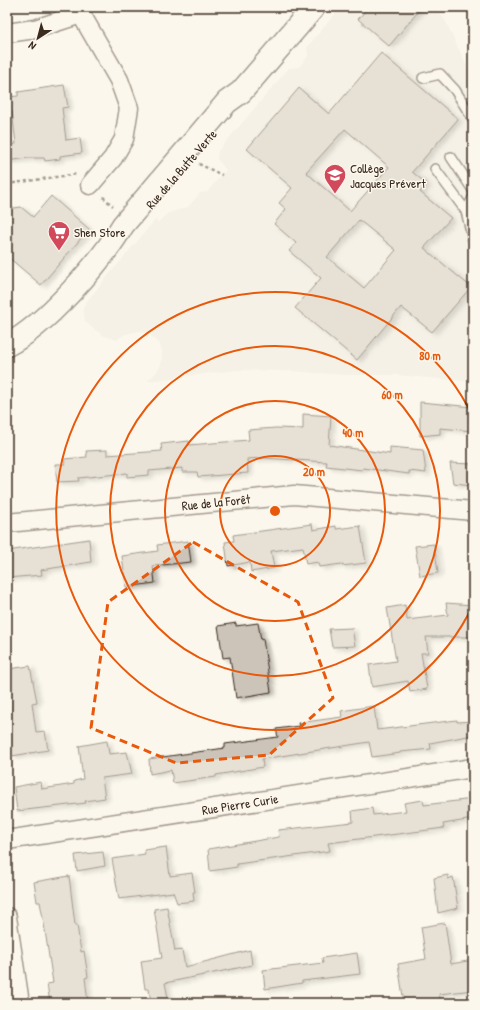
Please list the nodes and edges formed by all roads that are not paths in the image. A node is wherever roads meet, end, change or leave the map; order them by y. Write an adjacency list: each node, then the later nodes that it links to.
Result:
1 (314, 7): 13 (street, Rue de la Butte Verte)
2 (82, 10): 3 (street); 8 (street)
3 (7, 33)
4 (423, 78): 5 (lane)
5 (473, 119)
6 (451, 157): 9 (lane)
7 (435, 169): 11 (lane)
8 (90, 185)
9 (473, 190)
10 (473, 198): 11 (lane)
11 (466, 211): 12 (lane)
12 (473, 240)
13 (7, 344)
14 (473, 511): 15 (street, Rue de la Forêt)
15 (7, 523)
16 (473, 768): 17 (street, Rue Pierre Curie)
17 (7, 840)
18 (7, 917): 19 (street)
19 (20, 1003)

